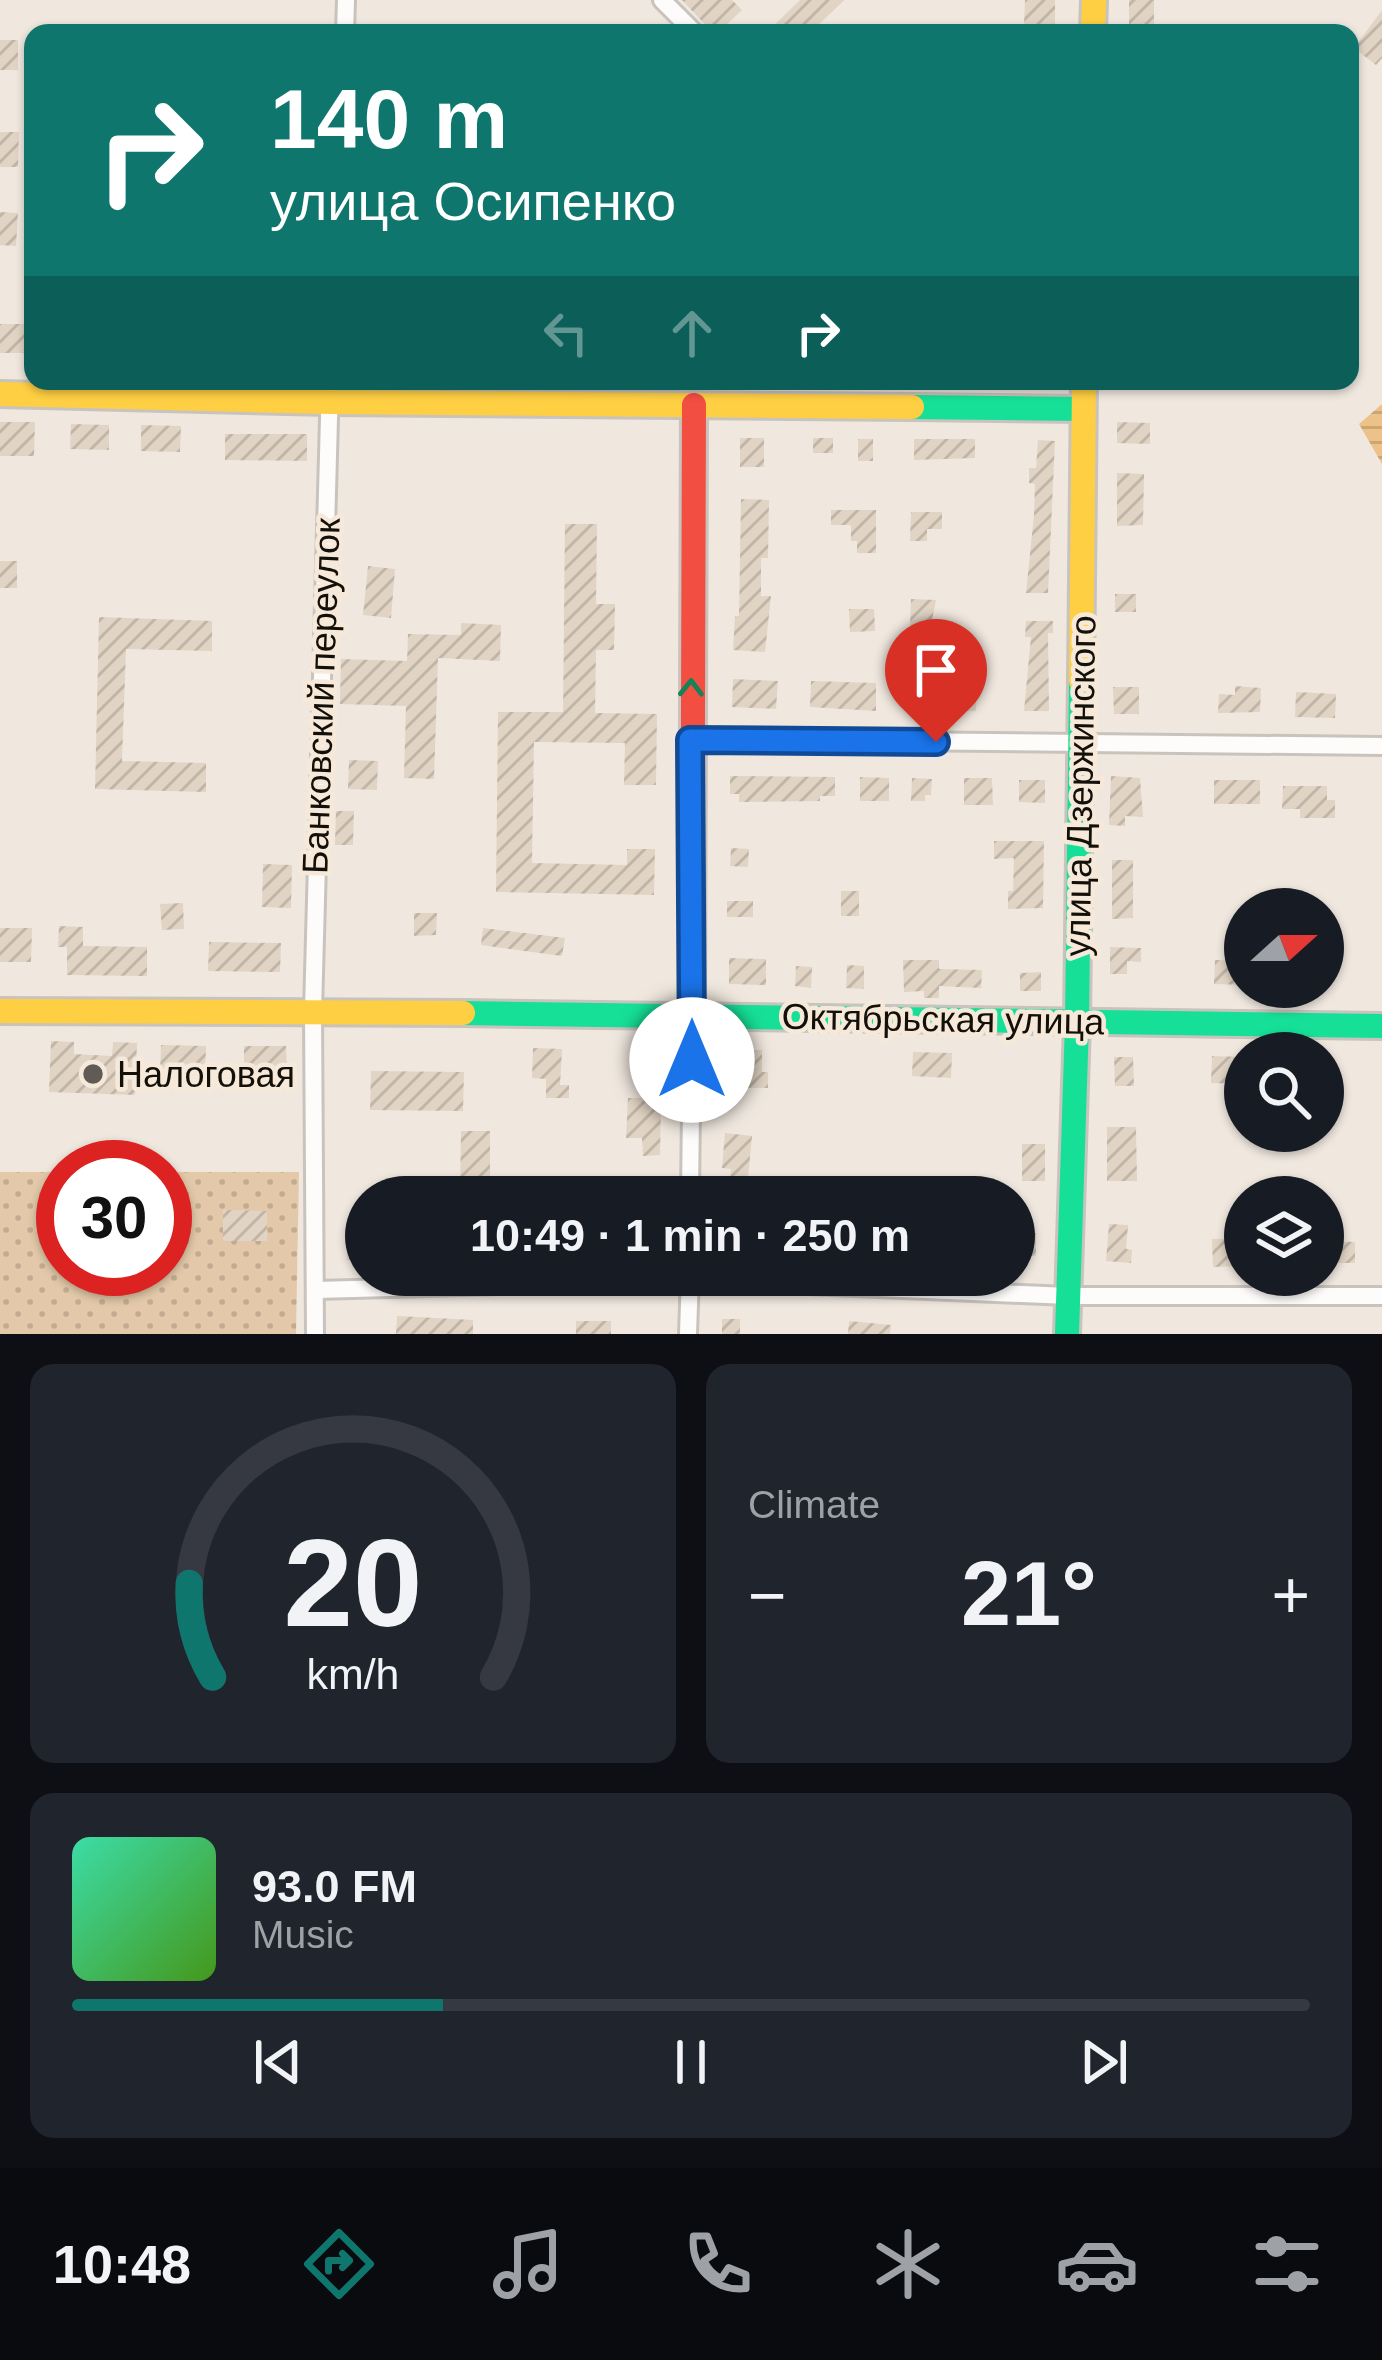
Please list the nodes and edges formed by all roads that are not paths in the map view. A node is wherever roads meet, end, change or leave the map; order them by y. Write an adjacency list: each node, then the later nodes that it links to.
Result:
1 (662, 0): 2 (street)
2 (686, 24)
3 (1084, 390): 7 (street, улица Дзержинского)
4 (330, 392): 5 (street); 6 (street); 12 (street, Банковский переулок)
5 (0, 394)
6 (694, 406): 7 (street); 8 (street, one-way to 6)
7 (1083, 409): 9 (street, улица Дзержинского)
8 (690, 740): 9 (street); 13 (street)
9 (1080, 743): 10 (street); 14 (street, улица Дзержинского)
10 (1382, 746)
11 (0, 1011): 12 (street, Октябрьская улица)
12 (313, 1011): 13 (street, Октябрьская улица); 18 (street, Банковский переулок)
13 (692, 1015): 14 (street, Октябрьская улица); 16 (street)
14 (1077, 1022): 15 (street, Октябрьская улица); 21 (street, улица Дзержинского)
15 (1382, 1025)
16 (690, 1176)
17 (345, 1289): 18 (street)
18 (316, 1290): 23 (street, Банковский переулок)
19 (1035, 1294): 21 (street)
20 (689, 1296): 24 (street)
21 (1068, 1296): 22 (street); 25 (street, улица Дзержинского)
22 (1382, 1296)
23 (315, 1334)
24 (688, 1334)
25 (1066, 1334)

